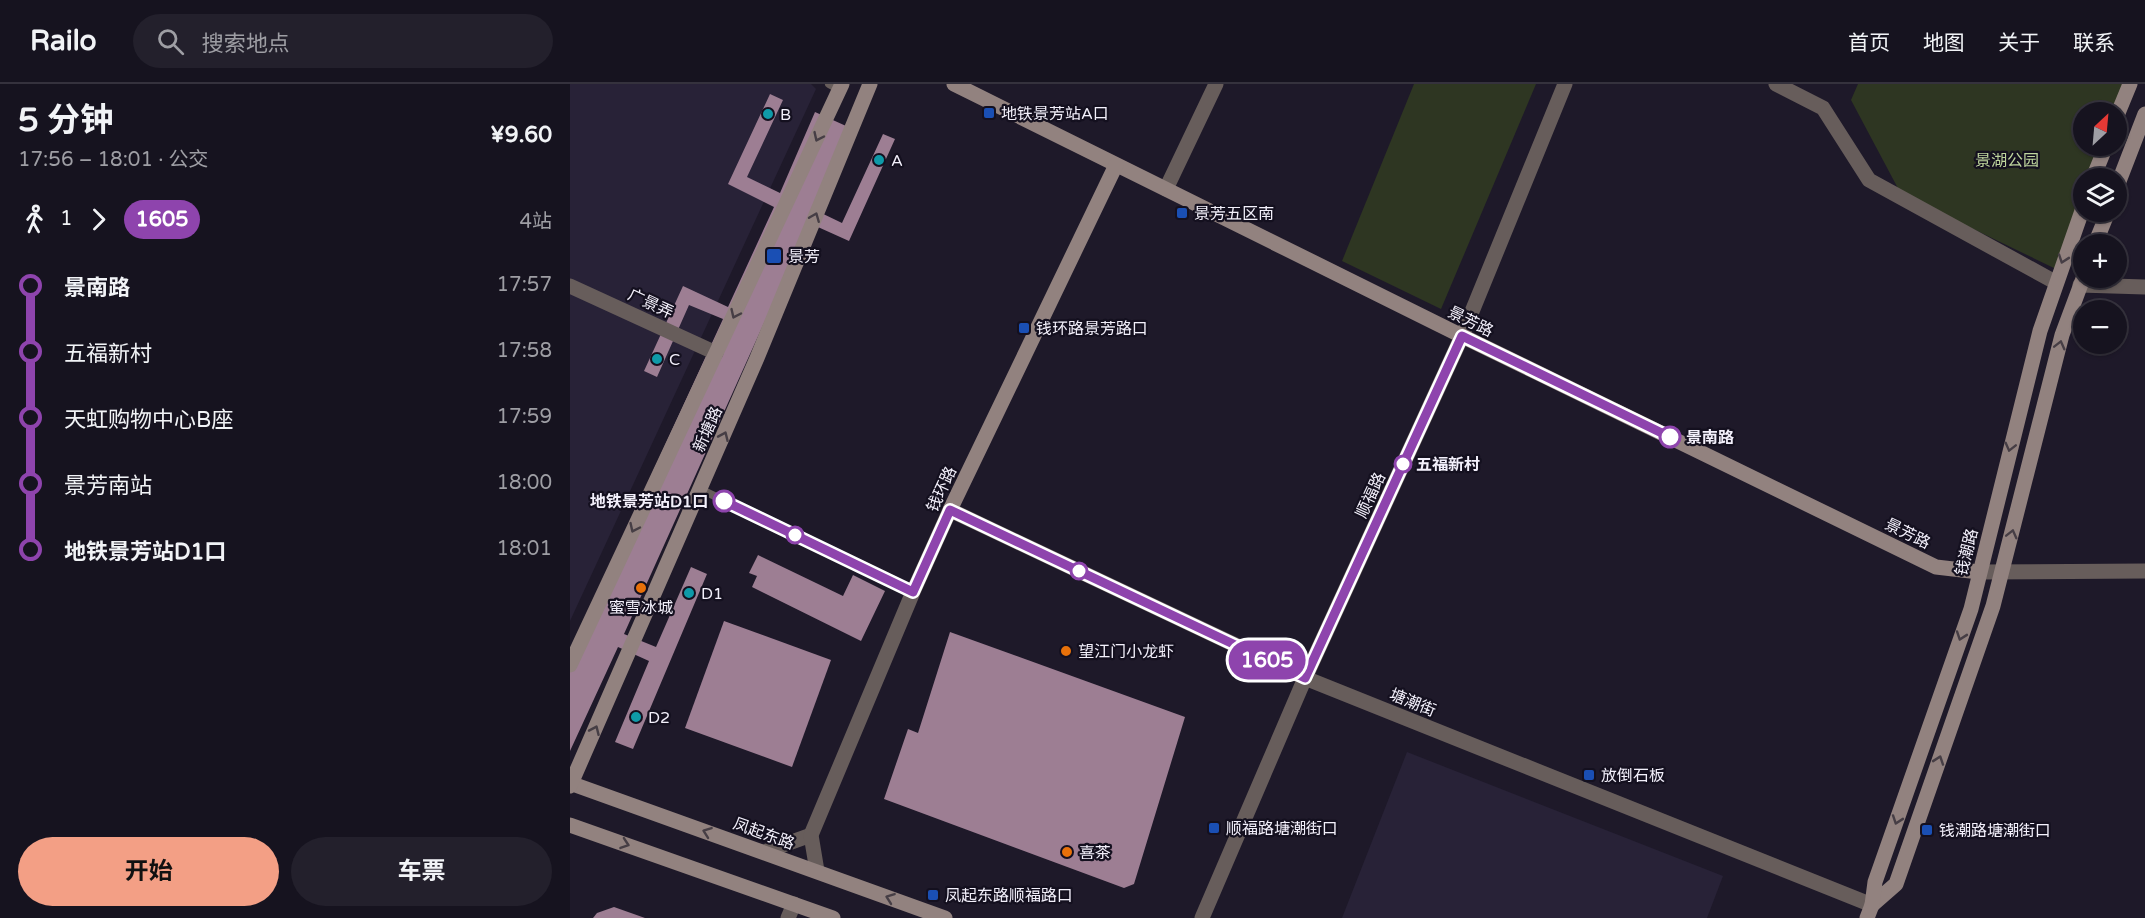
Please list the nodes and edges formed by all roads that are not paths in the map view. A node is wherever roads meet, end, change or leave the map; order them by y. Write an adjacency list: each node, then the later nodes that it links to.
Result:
1 (870, 84): 21 (main road, 新塘路, one-way to 1)
2 (954, 84): 10 (main road, 景芳路)
3 (1216, 84): 12 (street)
4 (1565, 84): 19 (street, 顺福路)
5 (1776, 84): 14 (street)
6 (2130, 84): 8 (main road)
7 (837, 86): 20 (main road, 新塘路, one-way to 20)
8 (2123, 102)
9 (2145, 114): 11 (main road)
10 (1116, 165): 12 (main road, 景芳路); 22 (main road, 钱环路)
11 (2124, 168)
12 (1166, 189): 19 (main road, 景芳路)
13 (2078, 222): 14 (main road, 钱潮路, one-way to 14)
14 (2055, 282): 24 (main road, 钱潮路, one-way to 24)
15 (2127, 285): 17 (street)
16 (570, 286): 20 (street, 广景弄)
17 (2145, 287)
18 (2079, 288): 25 (main road, one-way to 18)
19 (1462, 336): 24 (main road, 景芳路); 28 (street, 顺福路)
20 (716, 354): 27 (main road, 新塘路, one-way to 27)
21 (700, 489): 26 (lane); 29 (main road, 新塘路, one-way to 21)
22 (950, 510): 26 (street, 钱环路); 28 (street, 塘潮街)
23 (2145, 571): 25 (street)
24 (1979, 572): 25 (street); 35 (main road, 钱潮路, one-way to 35)
25 (2002, 573): 35 (main road, one-way to 25)
26 (913, 592): 31 (street, 钱环路)
27 (570, 665)
28 (1305, 678): 35 (street, 塘潮街); 38 (street, 顺福路)
29 (570, 784): 32 (main road, 凤起东路, one-way to 29)
30 (570, 825): 34 (main road, one-way to 34)
31 (811, 834): 32 (street); 33 (street)
32 (764, 852): 33 (main road, 凤起东路)
33 (817, 871): 37 (main road, 凤起东路, one-way to 33)
34 (791, 911): 36 (main road)
35 (1870, 912)
36 (833, 918)
37 (945, 918)
38 (1202, 918)

